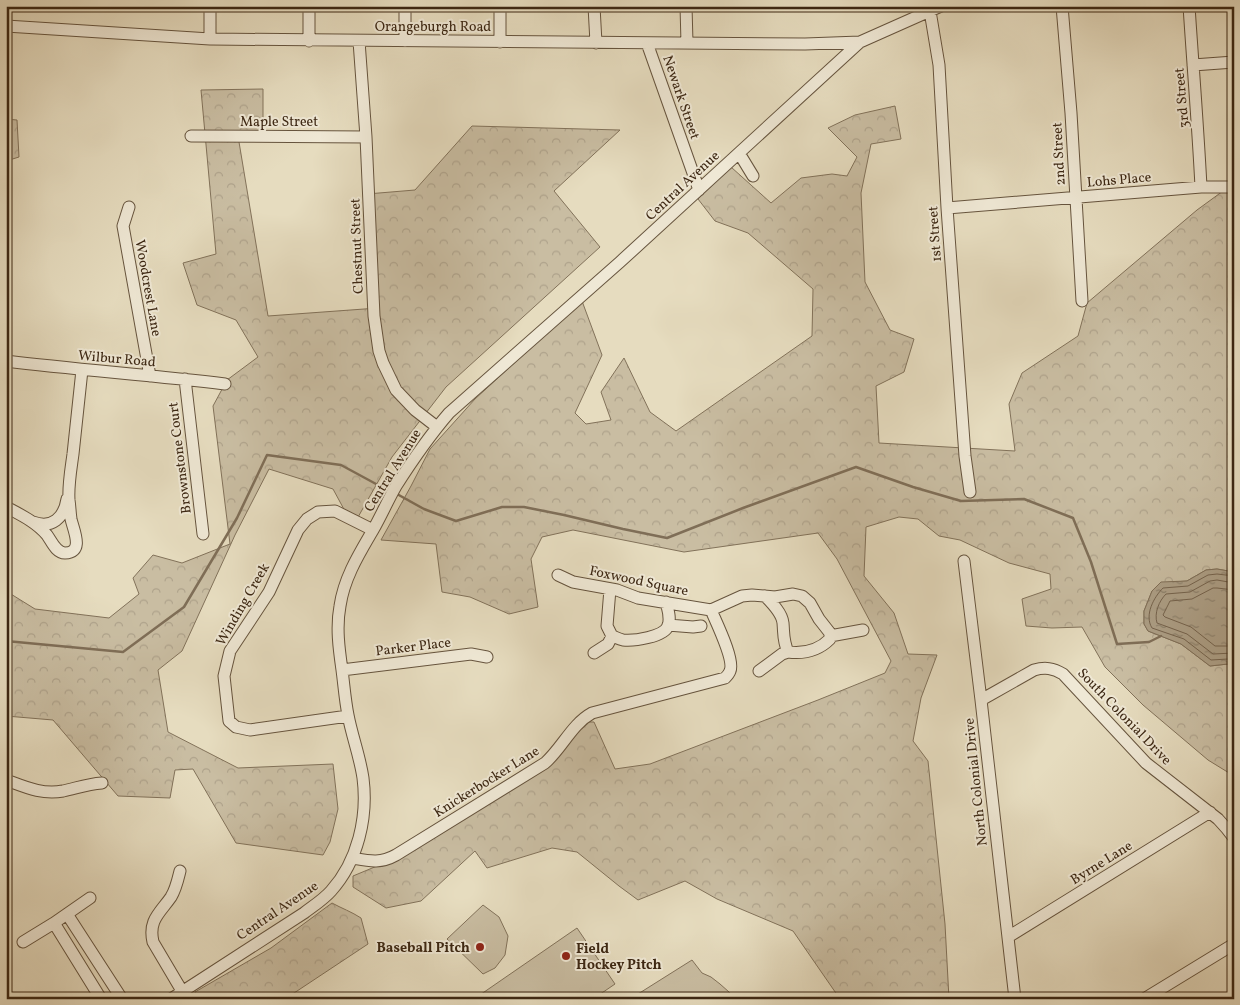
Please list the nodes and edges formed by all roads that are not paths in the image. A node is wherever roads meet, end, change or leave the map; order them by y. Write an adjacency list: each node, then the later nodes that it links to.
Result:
1 (210, 6): 12 (street)
2 (309, 6): 13 (street)
3 (405, 6): 15 (street)
4 (500, 6): 16 (street)
5 (594, 6): 17 (street)
6 (686, 6): 20 (street)
7 (941, 6): 10 (street)
8 (1062, 6): 30 (street, 2nd Street)
9 (1189, 6): 22 (street, 3rd Street)
10 (930, 11): 18 (street); 32 (street, 1st Street)
11 (6, 26): 12 (street, Orangeburgh Road)
12 (210, 39): 13 (street, Orangeburgh Road)
13 (309, 41): 14 (street, Orangeburgh Road)
14 (359, 41): 15 (street, Orangeburgh Road); 24 (street, Chestnut Street)
15 (405, 41): 16 (street, Orangeburgh Road)
16 (500, 42): 17 (street, Orangeburgh Road)
17 (596, 42): 19 (street, Orangeburgh Road)
18 (860, 42): 20 (street, Orangeburgh Road); 25 (street, Central Avenue)
19 (647, 43): 20 (street, Orangeburgh Road); 29 (street, Newark Street)
20 (688, 43)
21 (1234, 62): 22 (street)
22 (1193, 65): 27 (street, 3rd Street)
23 (191, 136): 24 (street, Maple Street)
24 (366, 137): 39 (street, Chestnut Street)
25 (739, 153): 26 (street); 29 (street, Central Avenue)
26 (753, 176)
27 (1201, 187): 28 (street, Lohs Place); 30 (street, Lohs Place)
28 (1234, 187)
29 (699, 190): 39 (street, Central Avenue)
30 (1075, 198): 32 (street, Lohs Place); 33 (street, 2nd Street)
31 (129, 207): 36 (street, Woodcrest Lane)
32 (947, 208): 41 (street, 1st Street)
33 (1082, 301)
34 (6, 361): 35 (street, Wilbur Road)
35 (82, 370): 36 (street, Wilbur Road); 40 (street)
36 (150, 376): 37 (street, Wilbur Road)
37 (185, 379): 38 (street, Wilbur Road); 45 (street, Brownstone Court)
38 (225, 384)
39 (437, 427): 44 (street, Central Avenue)
40 (69, 492): 43 (street); 43 (street)
41 (970, 492)
42 (6, 507): 43 (street)
43 (31, 521)
44 (373, 530): 60 (street, Central Avenue); 63 (street, Winding Creek)
45 (203, 534)
46 (964, 561): 62 (street, North Colonial Drive)
47 (558, 575): 48 (street, Foxwood Square)
48 (610, 588): 50 (street, Foxwood Square); 55 (street)
49 (765, 596): 51 (street); 56 (street); 57 (street)
50 (666, 602): 51 (street, Foxwood Square); 52 (street)
51 (711, 610): 68 (street, Knickerbocker Lane)
52 (668, 625): 53 (street); 55 (street)
53 (701, 626)
54 (863, 630): 56 (street)
55 (612, 636): 58 (street)
56 (830, 636): 57 (street)
57 (788, 652): 61 (street)
58 (594, 653)
59 (487, 657): 60 (street, Parker Place)
60 (342, 670): 63 (street, Central Avenue)
61 (759, 671)
62 (981, 700): 66 (street, South Colonial Drive); 73 (street, North Colonial Drive)
63 (348, 716): 68 (street, Central Avenue)
64 (6, 780): 65 (street)
65 (102, 783)
66 (1210, 812): 67 (street, South Colonial Drive); 73 (street, Byrne Lane)
67 (1234, 838)
68 (352, 858): 78 (street, Central Avenue)
69 (180, 871): 78 (street)
70 (90, 898): 71 (street)
71 (67, 914): 72 (street); 76 (street)
72 (54, 922): 74 (street); 77 (street)
73 (1008, 937): 82 (street, North Colonial Drive)
74 (24, 942)
75 (1234, 944): 83 (street)
76 (96, 959): 77 (street); 80 (street)
77 (82, 968): 79 (street)
78 (182, 991): 81 (street, Central Avenue)
79 (101, 999)
80 (122, 999)
81 (170, 999)
82 (1015, 999)
83 (1144, 999)

